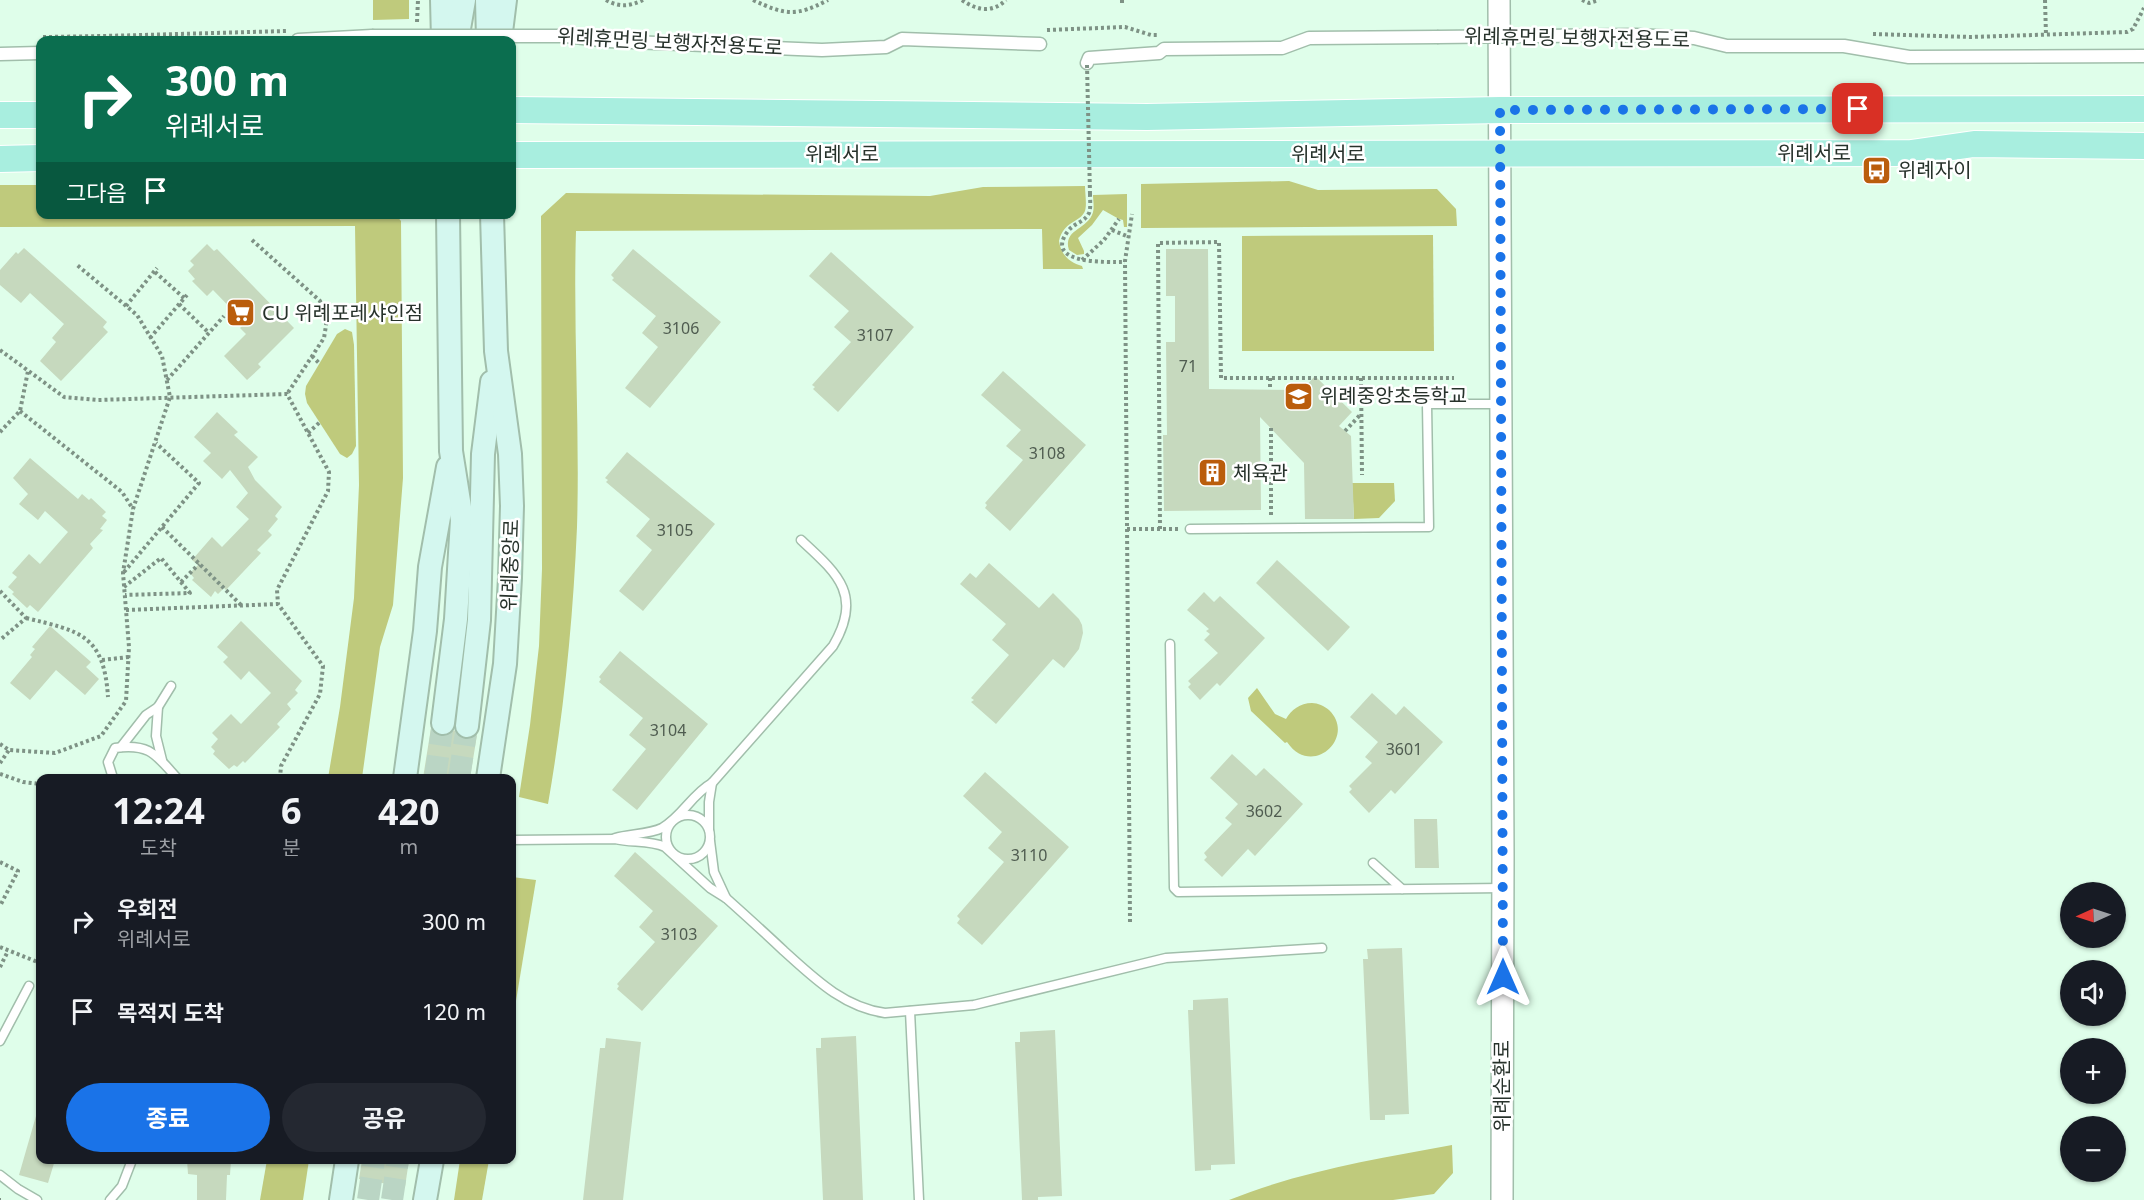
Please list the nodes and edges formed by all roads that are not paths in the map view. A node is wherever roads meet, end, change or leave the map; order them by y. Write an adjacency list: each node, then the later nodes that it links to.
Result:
1 (442, 0): 7 (main road)
2 (464, 0): 8 (main road)
3 (487, 0): 9 (main road)
4 (506, 0): 10 (main road)
5 (1499, 0): 18 (street, 위례순환로)
6 (294, 36): 11 (street, 위례휴먼링 보행자전용도로, bridge)
7 (443, 36)
8 (458, 36)
9 (488, 36)
10 (501, 36)
11 (1040, 44)
12 (36, 53): 13 (street)
13 (0, 54)
14 (2142, 56): 15 (street, 위례휴먼링 보행자전용도로, bridge)
15 (1087, 64)
16 (2144, 109): 18 (main road, 위례서로)
17 (516, 110): 18 (main road, 위례서로)
18 (1500, 110): 22 (street, 위례순환로)
19 (0, 115): 20 (main road)
20 (36, 115)
21 (2144, 146): 22 (main road, 위례서로)
22 (1499, 153): 23 (main road, 위례서로); 29 (street, 위례순환로)
23 (516, 155)
24 (36, 158): 25 (main road)
25 (0, 159)
26 (448, 219): 30 (main road)
27 (492, 219): 28 (main road, 위례중앙로)
28 (496, 351): 37 (main road, 위례중앙로); 43 (main road, 위례중앙로)
29 (1500, 404): 31 (lane); 51 (street, 위례순환로)
30 (451, 451): 36 (main road); 42 (main road)
31 (1190, 529)
32 (801, 540): 44 (lane)
33 (1170, 644): 52 (lane)
34 (171, 686): 35 (lane)
35 (158, 707): 38 (lane); 39 (lane)
36 (443, 723)
37 (467, 726)
38 (121, 747): 39 (lane); 40 (lane)
39 (162, 761): 41 (lane)
40 (112, 774)
41 (173, 774)
42 (406, 774)
43 (489, 774)
44 (712, 783): 45 (lane); 46 (lane)
45 (675, 819): 46 (lane); 47 (lane); 49 (lane)
46 (709, 833): 49 (lane); 53 (lane)
47 (615, 839): 48 (lane); 49 (lane)
48 (516, 840)
49 (677, 856): 53 (lane)
50 (1373, 863): 52 (lane)
51 (1503, 888): 52 (lane); 67 (street, 위례순환로)
52 (1402, 889)
53 (726, 898): 56 (lane)
54 (1322, 948): 56 (lane)
55 (29, 986): 57 (lane)
56 (910, 1011): 66 (lane)
57 (0, 1041)
58 (130, 1164): 64 (lane)
59 (346, 1164): 62 (main road)
60 (431, 1164): 65 (main road)
61 (0, 1175): 63 (lane)
62 (345, 1195)
63 (37, 1200)
64 (110, 1200)
65 (425, 1200)
66 (919, 1200)
67 (1502, 1200)

